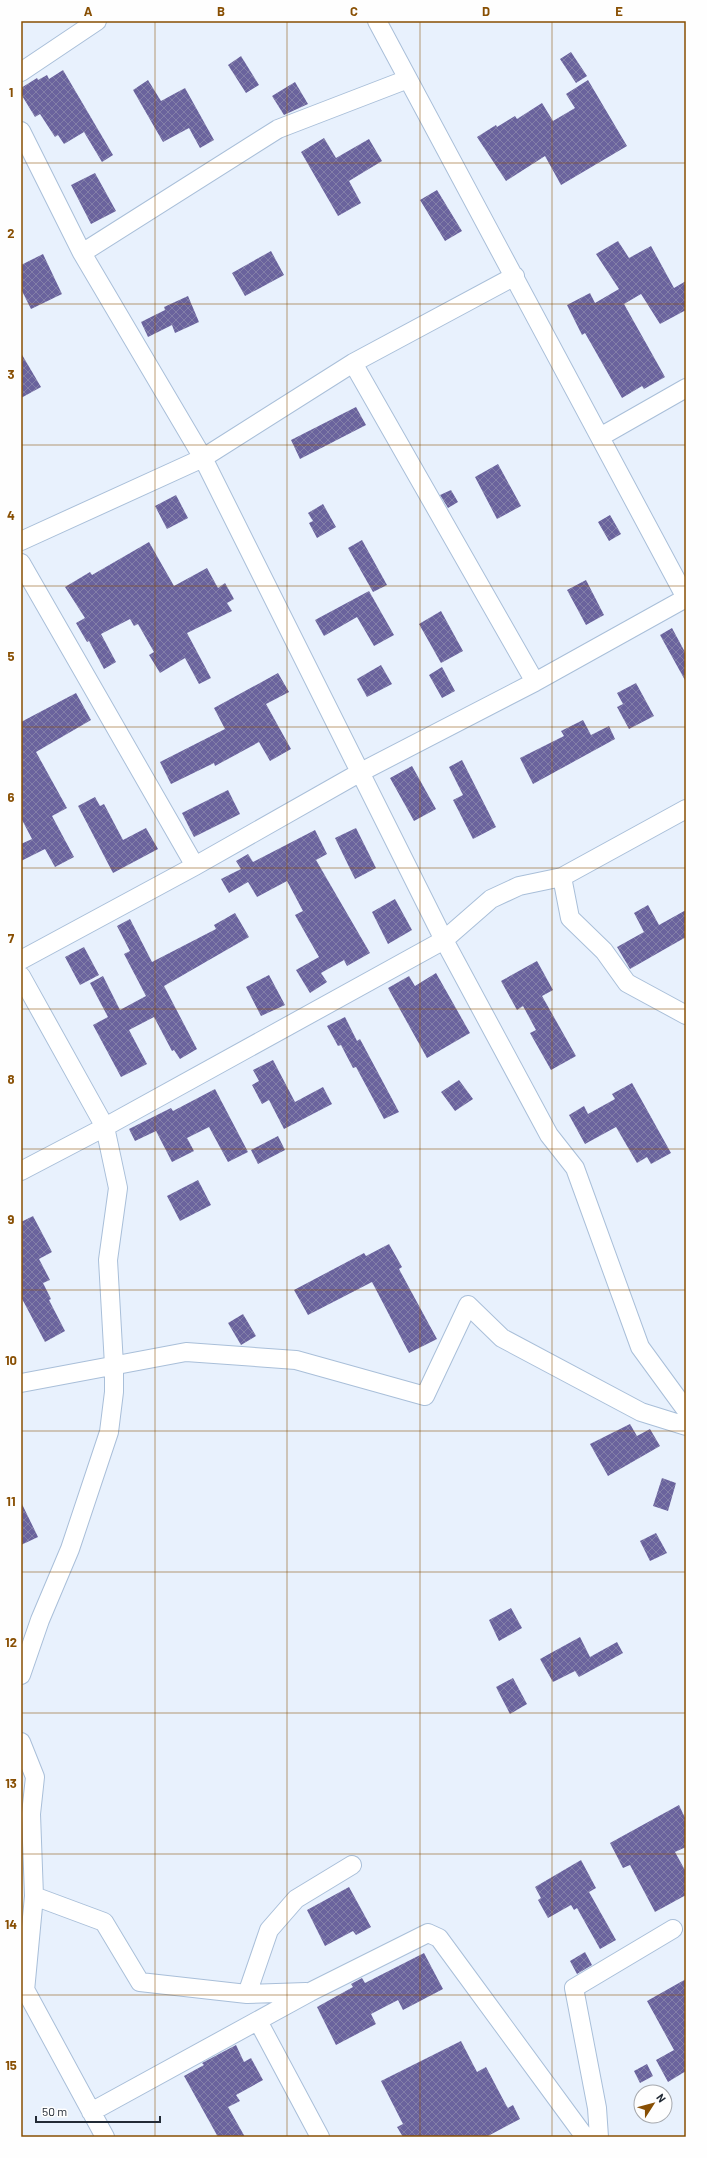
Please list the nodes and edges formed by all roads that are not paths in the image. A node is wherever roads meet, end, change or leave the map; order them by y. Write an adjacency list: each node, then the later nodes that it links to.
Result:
1 (97, 21): 3 (street)
2 (377, 21): 4 (street)
3 (21, 72)
4 (408, 79): 6 (street); 7 (street)
5 (21, 131): 6 (street)
6 (82, 253): 11 (street)
7 (515, 276): 8 (street); 10 (street)
8 (354, 363): 11 (street); 15 (street)
9 (686, 388): 10 (street)
10 (600, 437): 14 (street)
11 (203, 458): 12 (street); 16 (street)
12 (21, 541)
13 (21, 563): 18 (street)
14 (686, 598): 15 (street)
15 (535, 682): 16 (street)
16 (359, 773): 18 (street); 20 (street)
17 (686, 809): 19 (street)
18 (195, 866): 21 (street)
19 (562, 877): 20 (street); 23 (street)
20 (444, 940): 24 (street); 28 (street)
21 (21, 960)
22 (21, 976): 24 (street)
23 (686, 1015)
24 (105, 1127): 25 (street); 26 (street)
25 (21, 1170)
26 (114, 1365): 27 (street); 29 (street); 30 (street)
27 (21, 1383)
28 (686, 1410)
29 (686, 1426)
30 (21, 1674)
31 (21, 1742): 32 (street)
32 (26, 1816): 34 (street)
33 (352, 1864): 38 (street)
34 (34, 1896): 36 (street); 38 (street)
35 (673, 1929): 44 (street)
36 (23, 1986): 40 (street)
37 (310, 1992): 38 (street); 39 (street); 43 (street)
38 (247, 1994)
39 (258, 2021): 40 (street); 42 (street)
40 (91, 2112): 41 (street)
41 (105, 2137)
42 (320, 2137)
43 (585, 2137)
44 (599, 2137)

